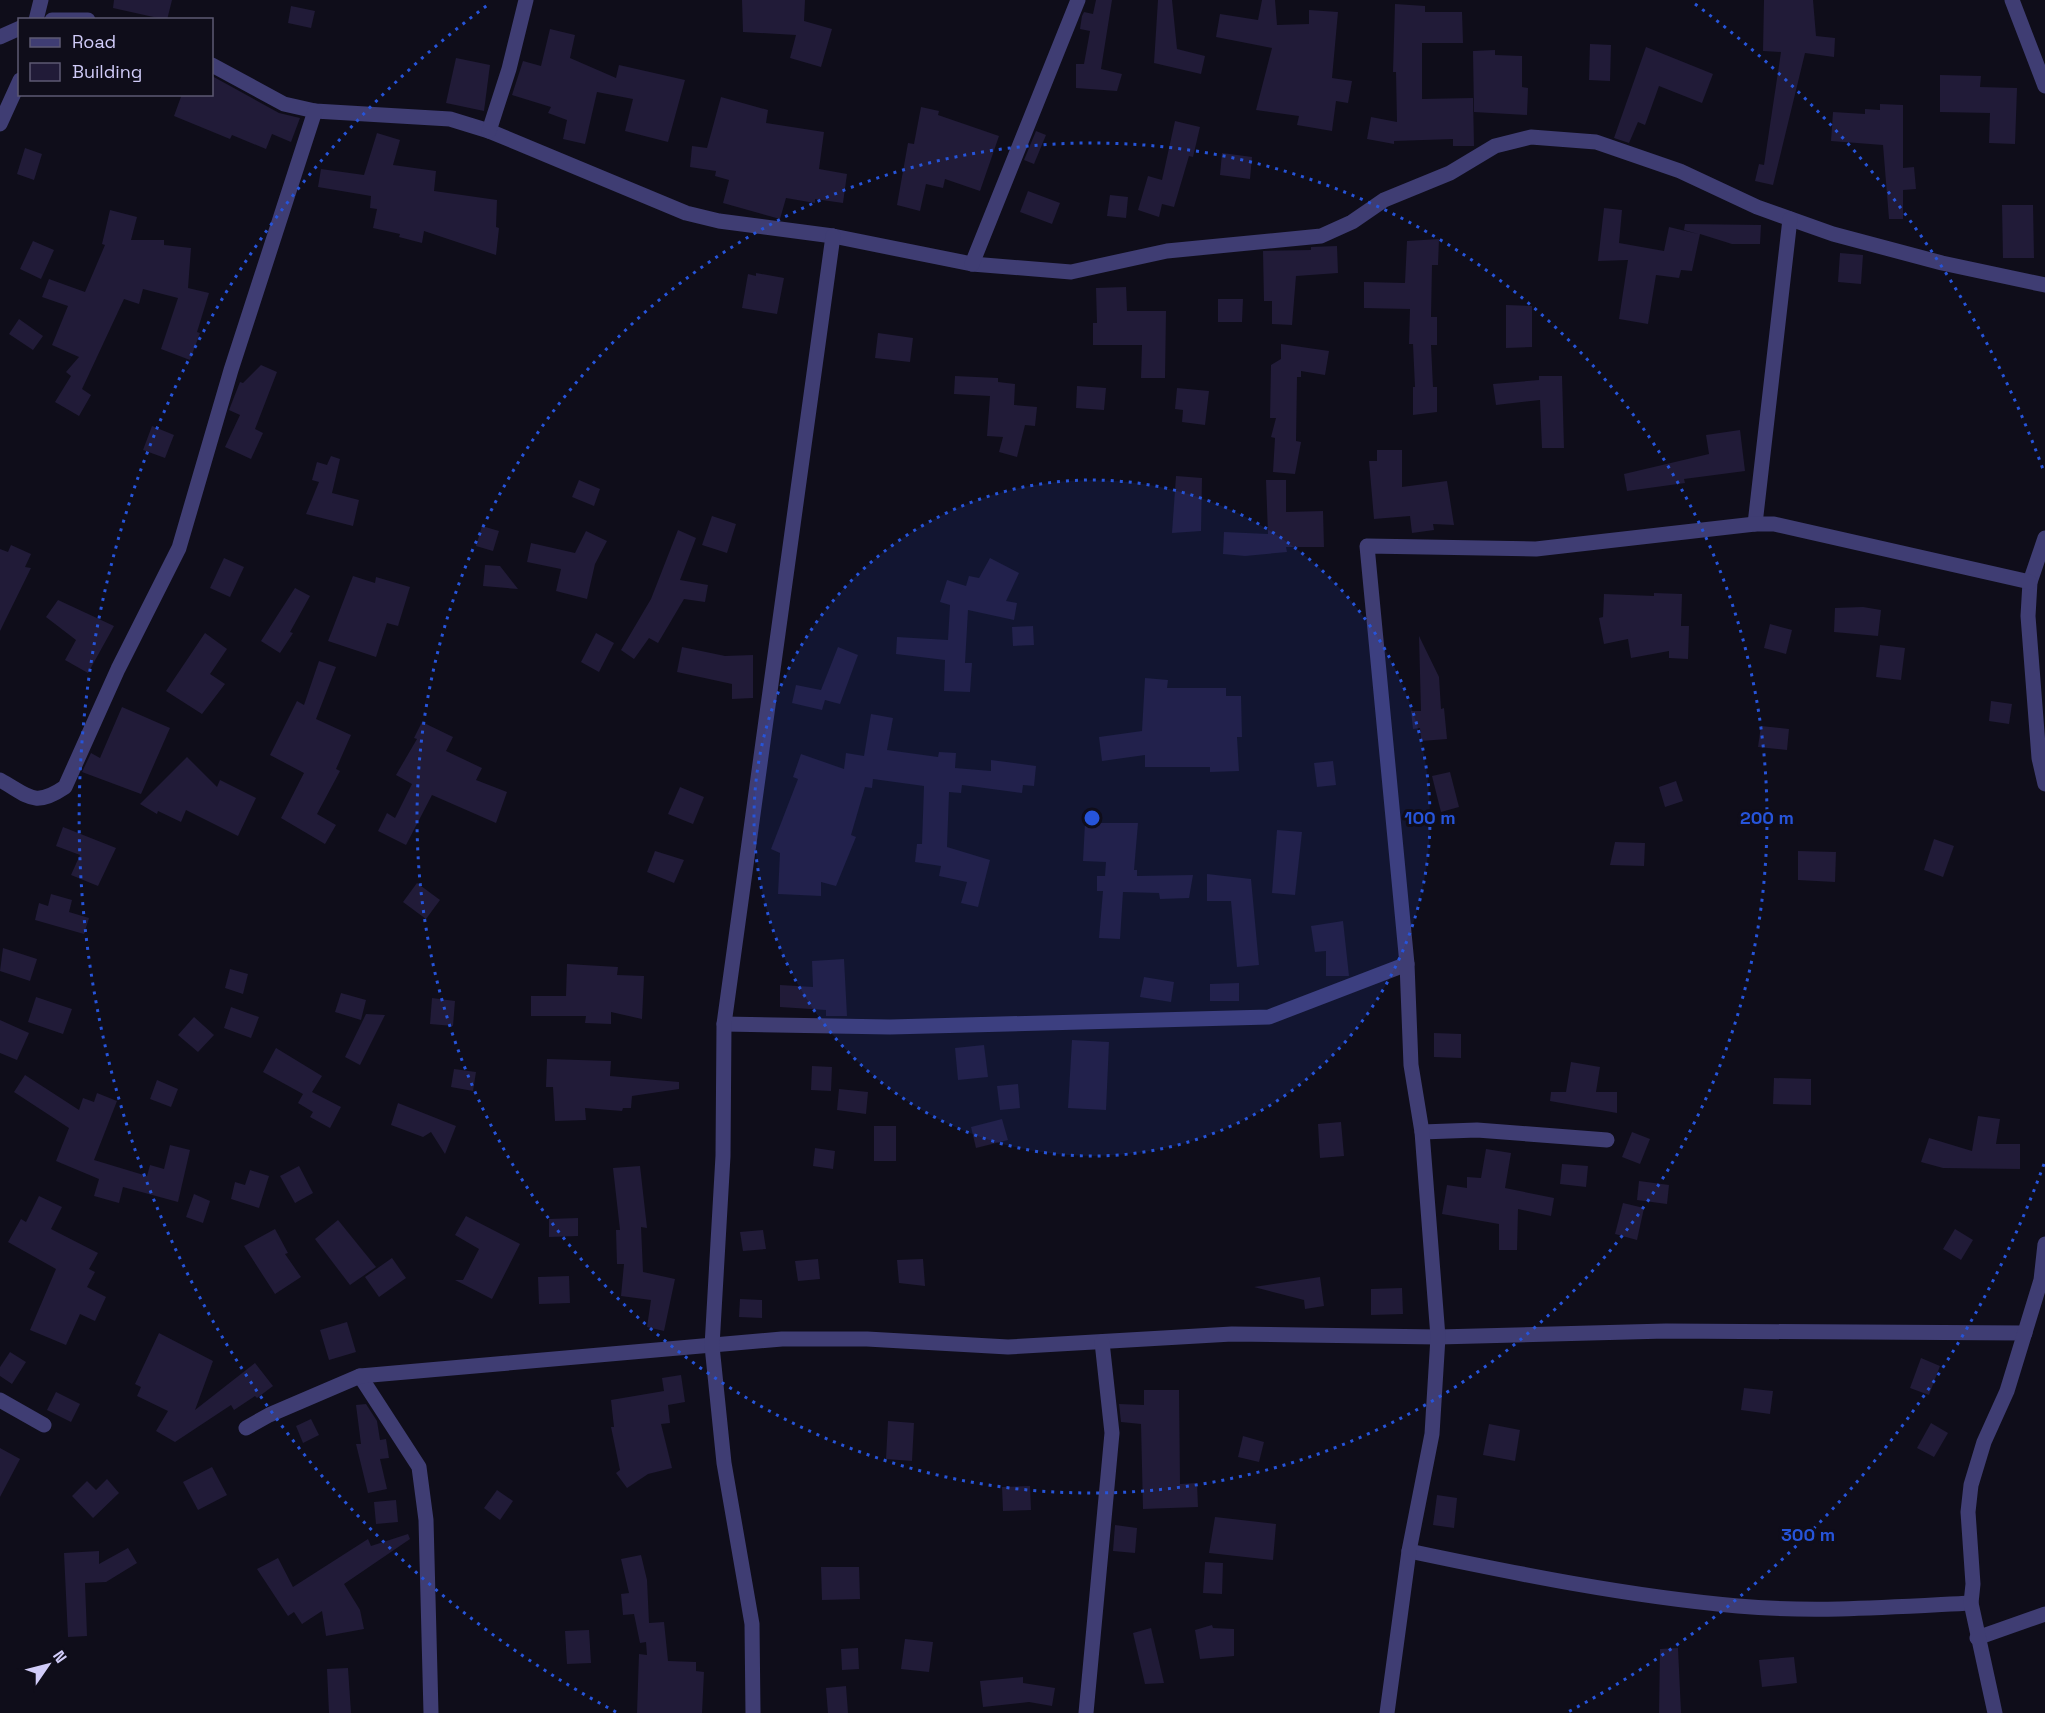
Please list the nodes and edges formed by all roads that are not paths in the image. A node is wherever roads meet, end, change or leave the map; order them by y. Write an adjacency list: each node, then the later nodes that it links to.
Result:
1 (41, 0): 5 (street)
2 (526, 0): 13 (street)
3 (1078, 0): 16 (street)
4 (2012, 0): 10 (street)
5 (36, 18)
6 (18, 29): 7 (street)
7 (0, 37)
8 (213, 65): 11 (street)
9 (18, 84): 12 (street)
10 (2045, 86)
11 (315, 111): 13 (street); 21 (street)
12 (0, 124)
13 (489, 131): 15 (street)
14 (1790, 219): 16 (street); 17 (street); 18 (street)
15 (833, 236): 16 (street); 24 (street)
16 (972, 264)
17 (2045, 285)
18 (1755, 524): 20 (street); 23 (street)
19 (2045, 538): 20 (street)
20 (2030, 582): 22 (street)
21 (0, 780)
22 (2045, 784)
23 (1407, 964): 24 (street); 25 (street)
24 (724, 1024): 31 (street)
25 (1422, 1132): 26 (street); 29 (street)
26 (1607, 1140)
27 (2045, 1244): 28 (street)
28 (2025, 1333): 29 (street); 37 (street)
29 (1438, 1337): 30 (street); 36 (street)
30 (1102, 1342): 31 (street); 42 (street)
31 (712, 1346): 32 (street); 41 (street)
32 (360, 1376): 35 (street); 40 (street)
33 (0, 1400): 34 (street)
34 (44, 1425)
35 (246, 1428)
36 (1409, 1551): 37 (street); 43 (street)
37 (1971, 1603): 39 (street)
38 (2045, 1614): 39 (street)
39 (1977, 1638): 44 (street)
40 (431, 1713)
41 (753, 1713)
42 (1086, 1713)
43 (1387, 1713)
44 (1995, 1713)

